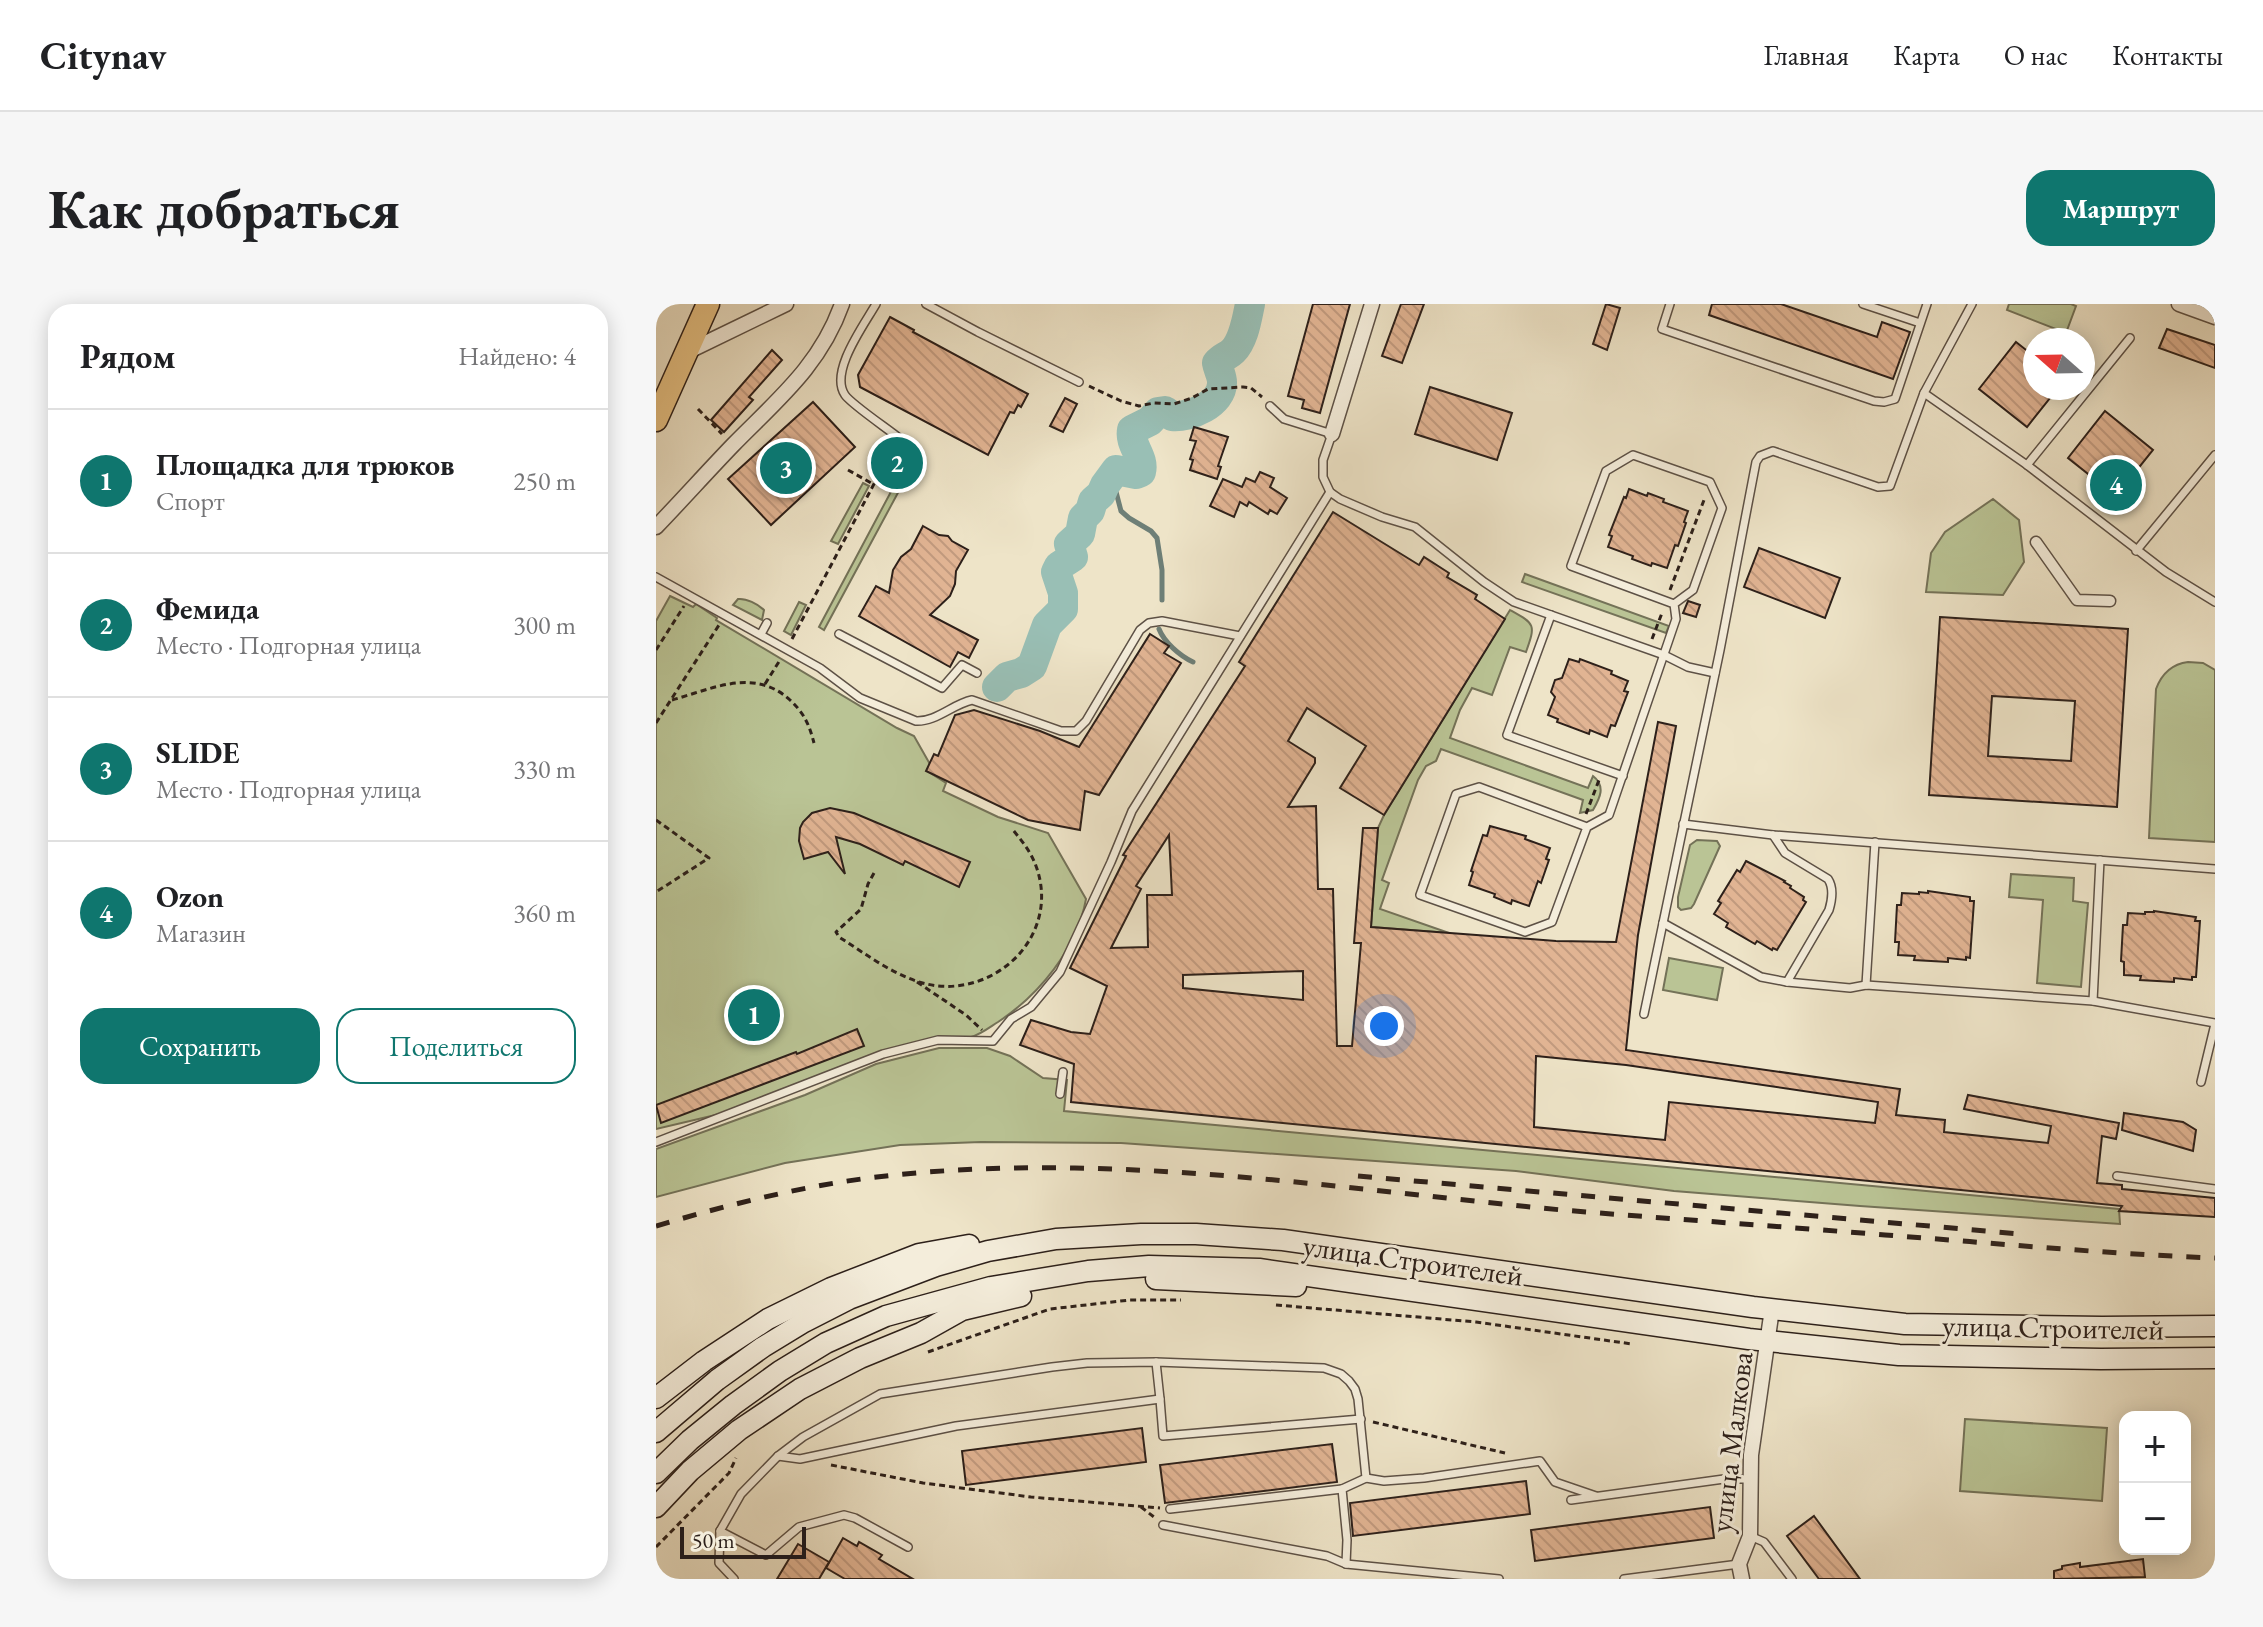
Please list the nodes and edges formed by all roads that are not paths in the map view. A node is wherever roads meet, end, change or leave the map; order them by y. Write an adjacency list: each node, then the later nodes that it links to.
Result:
1 (708, 304): 15 (main road)
2 (786, 304): 15 (street)
3 (842, 304): 25 (street)
4 (876, 304): 21 (lane)
5 (926, 304): 16 (lane)
6 (1372, 304): 20 (street)
7 (1670, 304): 13 (lane)
8 (1863, 304): 13 (lane)
9 (1927, 304): 13 (lane)
10 (1972, 304): 17 (lane)
11 (2187, 305): 12 (street)
12 (2215, 317)
13 (1920, 323)
14 (2130, 338): 23 (lane)
15 (687, 352): 19 (main road)
16 (1079, 382)
17 (1924, 393): 23 (lane); 39 (lane)
18 (1270, 406): 20 (lane)
19 (656, 420)
20 (1332, 434): 24 (lane)
21 (899, 438)
22 (2215, 455): 27 (lane)
23 (2027, 465): 27 (lane)
24 (1330, 492): 32 (lane); 36 (lane)
25 (656, 527)
26 (2036, 542): 29 (street)
27 (2136, 551): 30 (lane)
28 (656, 577): 34 (lane)
29 (2110, 601)
30 (2215, 602)
31 (1670, 603): 31 (lane); 37 (lane)
32 (1551, 615): 37 (lane); 40 (lane)
33 (767, 623): 34 (lane)
34 (761, 634): 36 (lane)
35 (839, 634): 38 (lane)
36 (1240, 636): 56 (lane)
37 (1664, 655): 39 (lane); 40 (lane)
38 (977, 673)
39 (1715, 673): 41 (lane)
40 (1623, 776): 42 (lane)
41 (1683, 824): 43 (lane); 47 (lane)
42 (1584, 826): 42 (lane)
43 (1773, 835): 44 (lane); 48 (lane)
44 (1875, 842): 45 (lane); 49 (lane)
45 (2100, 860): 46 (lane); 50 (lane)
46 (2215, 869)
47 (1663, 923): 48 (lane); 51 (lane)
48 (1787, 982): 49 (lane)
49 (1866, 985): 50 (lane)
50 (2093, 1001): 52 (lane)
51 (1644, 1014)
52 (2215, 1023): 54 (lane)
53 (1063, 1072): 55 (lane)
54 (2201, 1082)
55 (1060, 1094)
56 (656, 1142)
57 (2117, 1176): 58 (lane)
58 (2215, 1189)
59 (1141, 1234): 61 (main road, улица Строителей); 66 (main road); 69 (main road, улица Строителей)
60 (1361, 1282): 63 (main road, улица Строителей); 71 (main road, улица Строителей); 77 (main road)
61 (1772, 1309): 62 (main road, улица Строителей); 63 (street, улица Малкова)
62 (2215, 1326)
63 (1769, 1341): 64 (main road, улица Строителей); 73 (street, улица Малкова)
64 (2215, 1358)
65 (1156, 1362): 67 (lane); 68 (lane); 70 (lane)
66 (656, 1398)
67 (1160, 1399): 68 (lane); 70 (lane)
68 (1361, 1419): 72 (lane)
69 (656, 1432)
70 (778, 1456): 80 (lane)
71 (656, 1473)
72 (1366, 1478): 74 (lane); 75 (lane)
73 (1750, 1479): 75 (lane); 81 (street, улица Малкова)
74 (1342, 1489): 78 (lane); 83 (lane)
75 (1596, 1496): 76 (lane)
76 (1571, 1500)
77 (656, 1507)
78 (1170, 1509)
79 (1163, 1525): 83 (lane)
80 (720, 1531): 82 (lane); 85 (lane)
81 (1750, 1536): 84 (street, улица Малкова); 88 (lane)
82 (908, 1547)
83 (1346, 1564): 86 (lane)
84 (1740, 1572): 87 (lane)
85 (734, 1579)
86 (1499, 1579)
87 (1624, 1579)
88 (1792, 1579)

